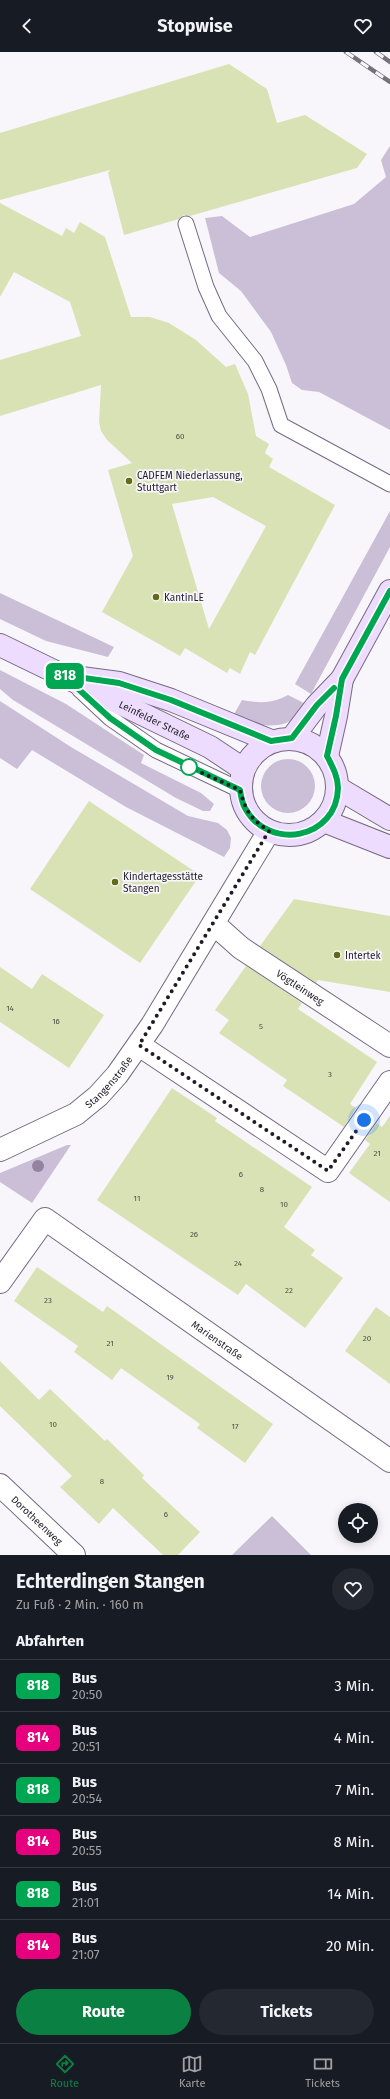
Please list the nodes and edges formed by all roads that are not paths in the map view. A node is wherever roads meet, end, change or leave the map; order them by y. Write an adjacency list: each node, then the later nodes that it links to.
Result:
1 (186, 224): 2 (lane)
2 (390, 484)
3 (390, 591): 6 (main road)
4 (0, 644): 5 (main road, Leinfelder Straße)
5 (63, 675): 8 (main road, Leinfelder Straße); 10 (main road, Leinfelder Straße)
6 (342, 679): 7 (main road); 9 (main road)
7 (292, 738): 8 (main road); 9 (main road)
8 (271, 741): 10 (main road)
9 (327, 756): 11 (main road)
10 (241, 780): 14 (main road)
11 (338, 788): 12 (main road); 13 (main road)
12 (390, 819)
13 (324, 821): 14 (main road); 15 (main road)
14 (269, 831): 16 (street, Stangenstraße)
15 (390, 847)
16 (214, 924): 17 (street, Stangenstraße); 18 (street, Vögtleinweg)
17 (139, 1045): 19 (street); 20 (street, Stangenstraße)
18 (390, 1046)
19 (390, 1082)
20 (0, 1150)
21 (0, 1282): 22 (street, Marienstraße)
22 (390, 1461)
23 (0, 1485): 24 (street, Dorotheenweg)
24 (74, 1555)

